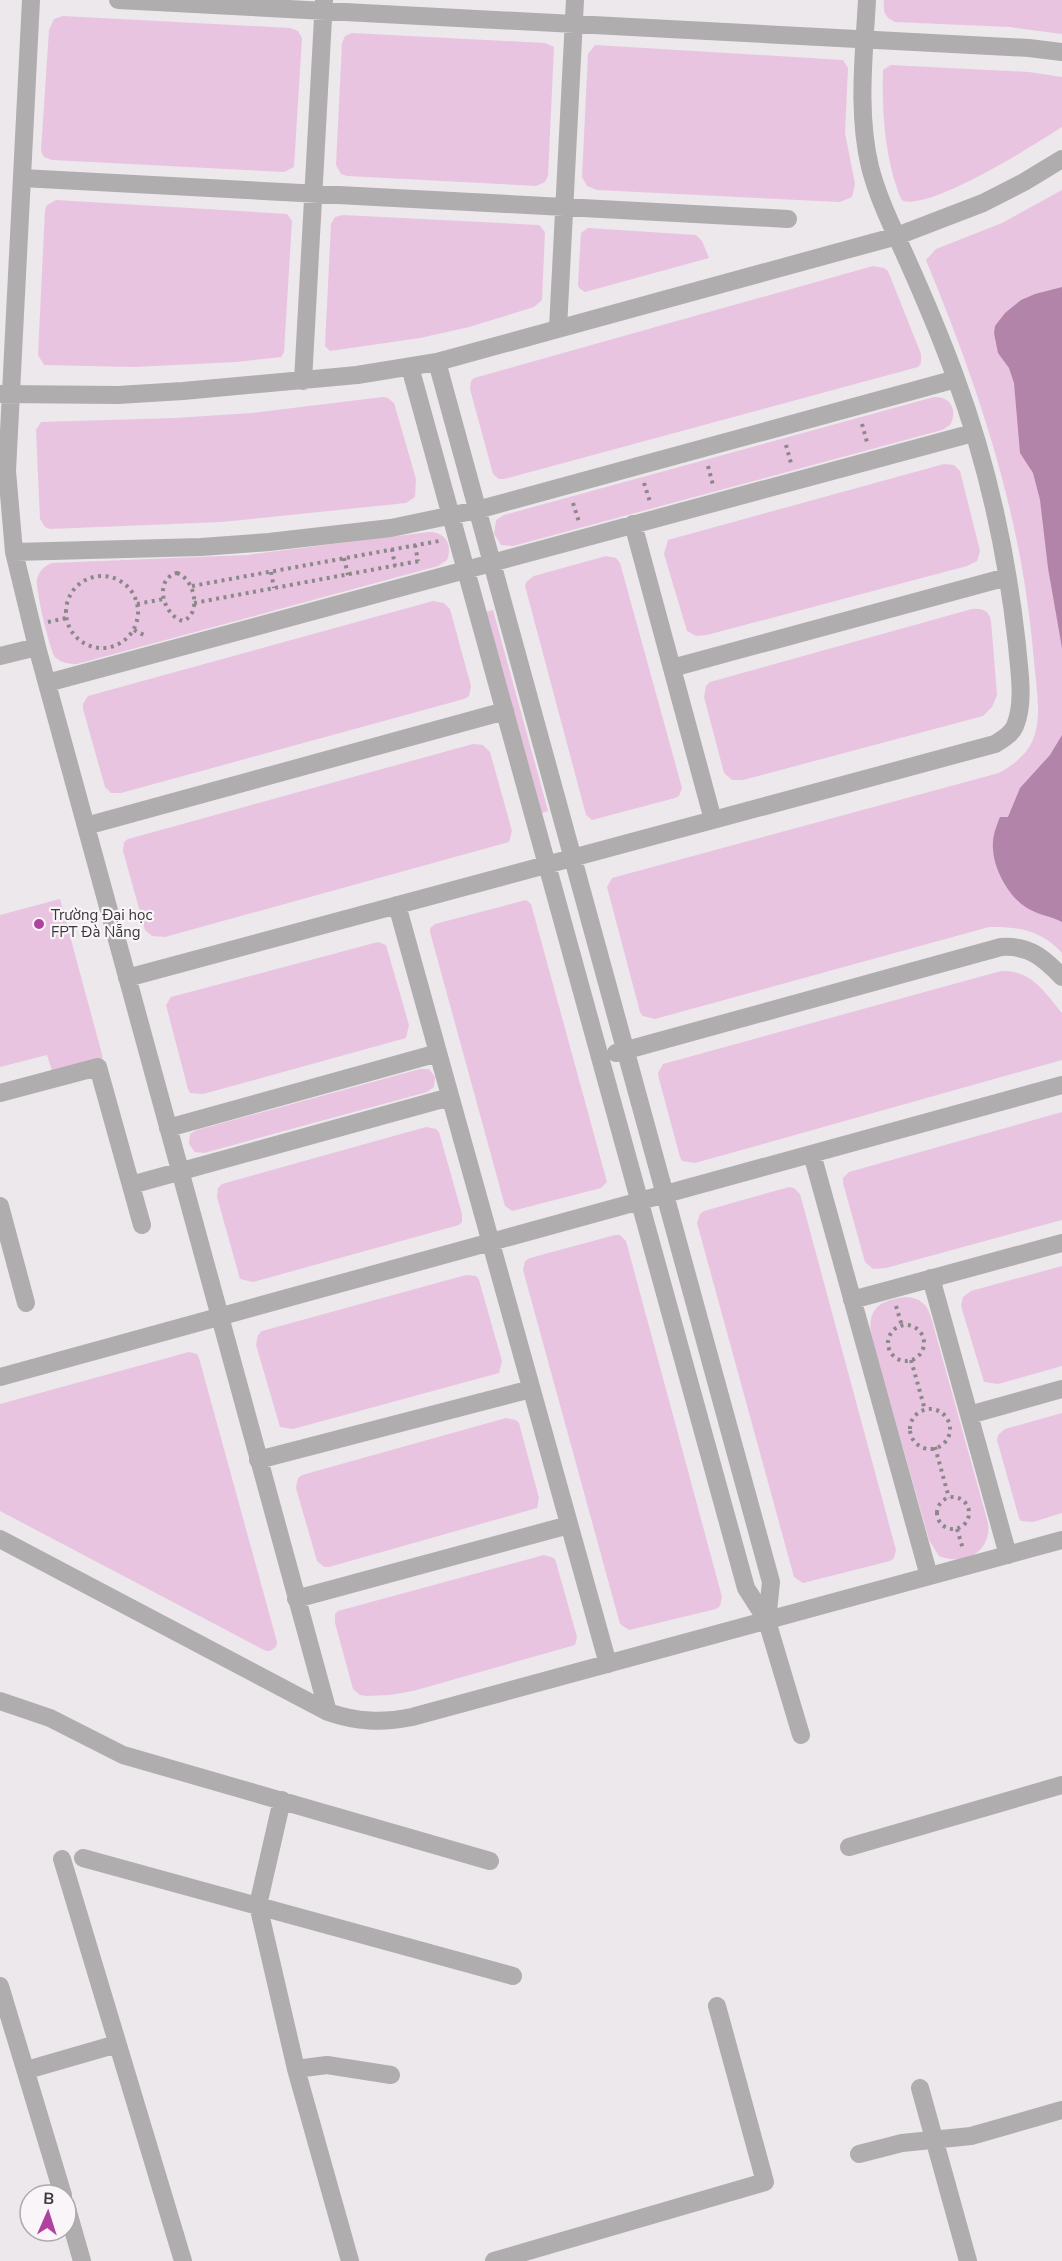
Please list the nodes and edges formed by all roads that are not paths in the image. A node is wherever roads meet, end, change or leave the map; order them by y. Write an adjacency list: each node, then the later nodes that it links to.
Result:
1 (31, 0): 10 (street)
2 (118, 0): 5 (street)
3 (575, 0): 6 (street)
4 (867, 0): 7 (street)
5 (324, 5): 6 (street); 11 (street)
6 (574, 23): 7 (street); 12 (street)
7 (865, 39): 8 (street); 14 (street)
8 (1062, 52)
9 (1062, 159): 14 (street)
10 (22, 178): 11 (street); 20 (street)
11 (313, 193): 12 (street); 19 (street)
12 (564, 207): 13 (street); 15 (street)
13 (788, 219)
14 (897, 236): 15 (street); 18 (street)
15 (558, 328): 16 (street)
16 (437, 362): 17 (street); 22 (street)
17 (410, 367): 19 (street); 23 (street)
18 (956, 380): 21 (street); 22 (street)
19 (303, 381): 20 (street)
20 (5, 394): 25 (street)
21 (973, 433): 24 (street); 28 (street)
22 (477, 510): 23 (street); 26 (street)
23 (451, 516): 25 (street); 27 (street)
24 (633, 524): 26 (street); 31 (street)
25 (14, 552): 29 (street)
26 (492, 563): 27 (street); 36 (street)
27 (466, 570): 32 (street); 33 (street)
28 (1007, 576): 31 (street); 34 (street)
29 (37, 647): 30 (street); 32 (street)
30 (0, 656)
31 (672, 668): 34 (street)
32 (47, 683): 35 (street)
33 (505, 711): 35 (street); 37 (street)
34 (713, 820): 36 (street)
35 (86, 826): 40 (street)
36 (572, 858): 37 (street); 41 (street)
37 (547, 865): 38 (street); 43 (street)
38 (397, 905): 40 (street); 42 (street)
39 (1062, 977): 41 (street)
40 (128, 978): 47 (street)
41 (625, 1050): 43 (street); 51 (street)
42 (438, 1053): 46 (street); 47 (street)
43 (600, 1058): 52 (street)
44 (1062, 1085): 48 (street)
45 (0, 1093): 50 (street)
46 (450, 1097): 49 (street); 55 (street)
47 (168, 1128): 49 (street)
48 (812, 1154): 51 (street); 58 (street)
49 (180, 1171): 50 (street); 60 (street)
50 (131, 1185): 54 (street)
51 (665, 1194): 52 (street); 72 (street)
52 (639, 1201): 55 (street); 72 (street)
53 (0, 1206): 59 (street)
54 (142, 1225)
55 (491, 1242): 60 (street); 62 (street)
56 (1062, 1243): 57 (street)
57 (931, 1278): 58 (street); 64 (street)
58 (852, 1299): 70 (street)
59 (26, 1303)
60 (219, 1317): 61 (street); 65 (street)
61 (0, 1377)
62 (531, 1389): 65 (street); 66 (street)
63 (1062, 1389): 64 (street)
64 (969, 1415): 69 (street)
65 (258, 1460): 71 (street)
66 (569, 1525): 71 (street); 73 (street)
67 (0, 1539): 75 (street)
68 (1062, 1540): 69 (street)
69 (1008, 1555): 70 (street)
70 (929, 1576): 72 (street)
71 (296, 1599): 75 (street)
72 (767, 1621): 73 (street); 76 (street)
73 (608, 1664): 75 (street)
74 (0, 1701): 78 (street)
75 (328, 1712)
76 (801, 1735)
77 (1062, 1785): 79 (street)
78 (282, 1800): 82 (street); 83 (street)
79 (849, 1847)
80 (83, 1858): 83 (street)
81 (62, 1859): 87 (street)
82 (490, 1861)
83 (258, 1905): 84 (street); 88 (street)
84 (513, 1976)
85 (0, 1986): 89 (street)
86 (717, 2006): 100 (street)
87 (117, 2044): 89 (street); 98 (street)
88 (296, 2069): 90 (street); 99 (street)
89 (27, 2070): 95 (street)
90 (391, 2075)
91 (920, 2088): 93 (street)
92 (1062, 2110): 93 (street)
93 (934, 2140): 94 (street); 101 (street)
94 (859, 2154)
95 (60, 2183)
96 (77, 2243): 97 (street)
97 (82, 2261)
98 (183, 2261)
99 (350, 2261)
100 (494, 2261)
101 (968, 2261)

